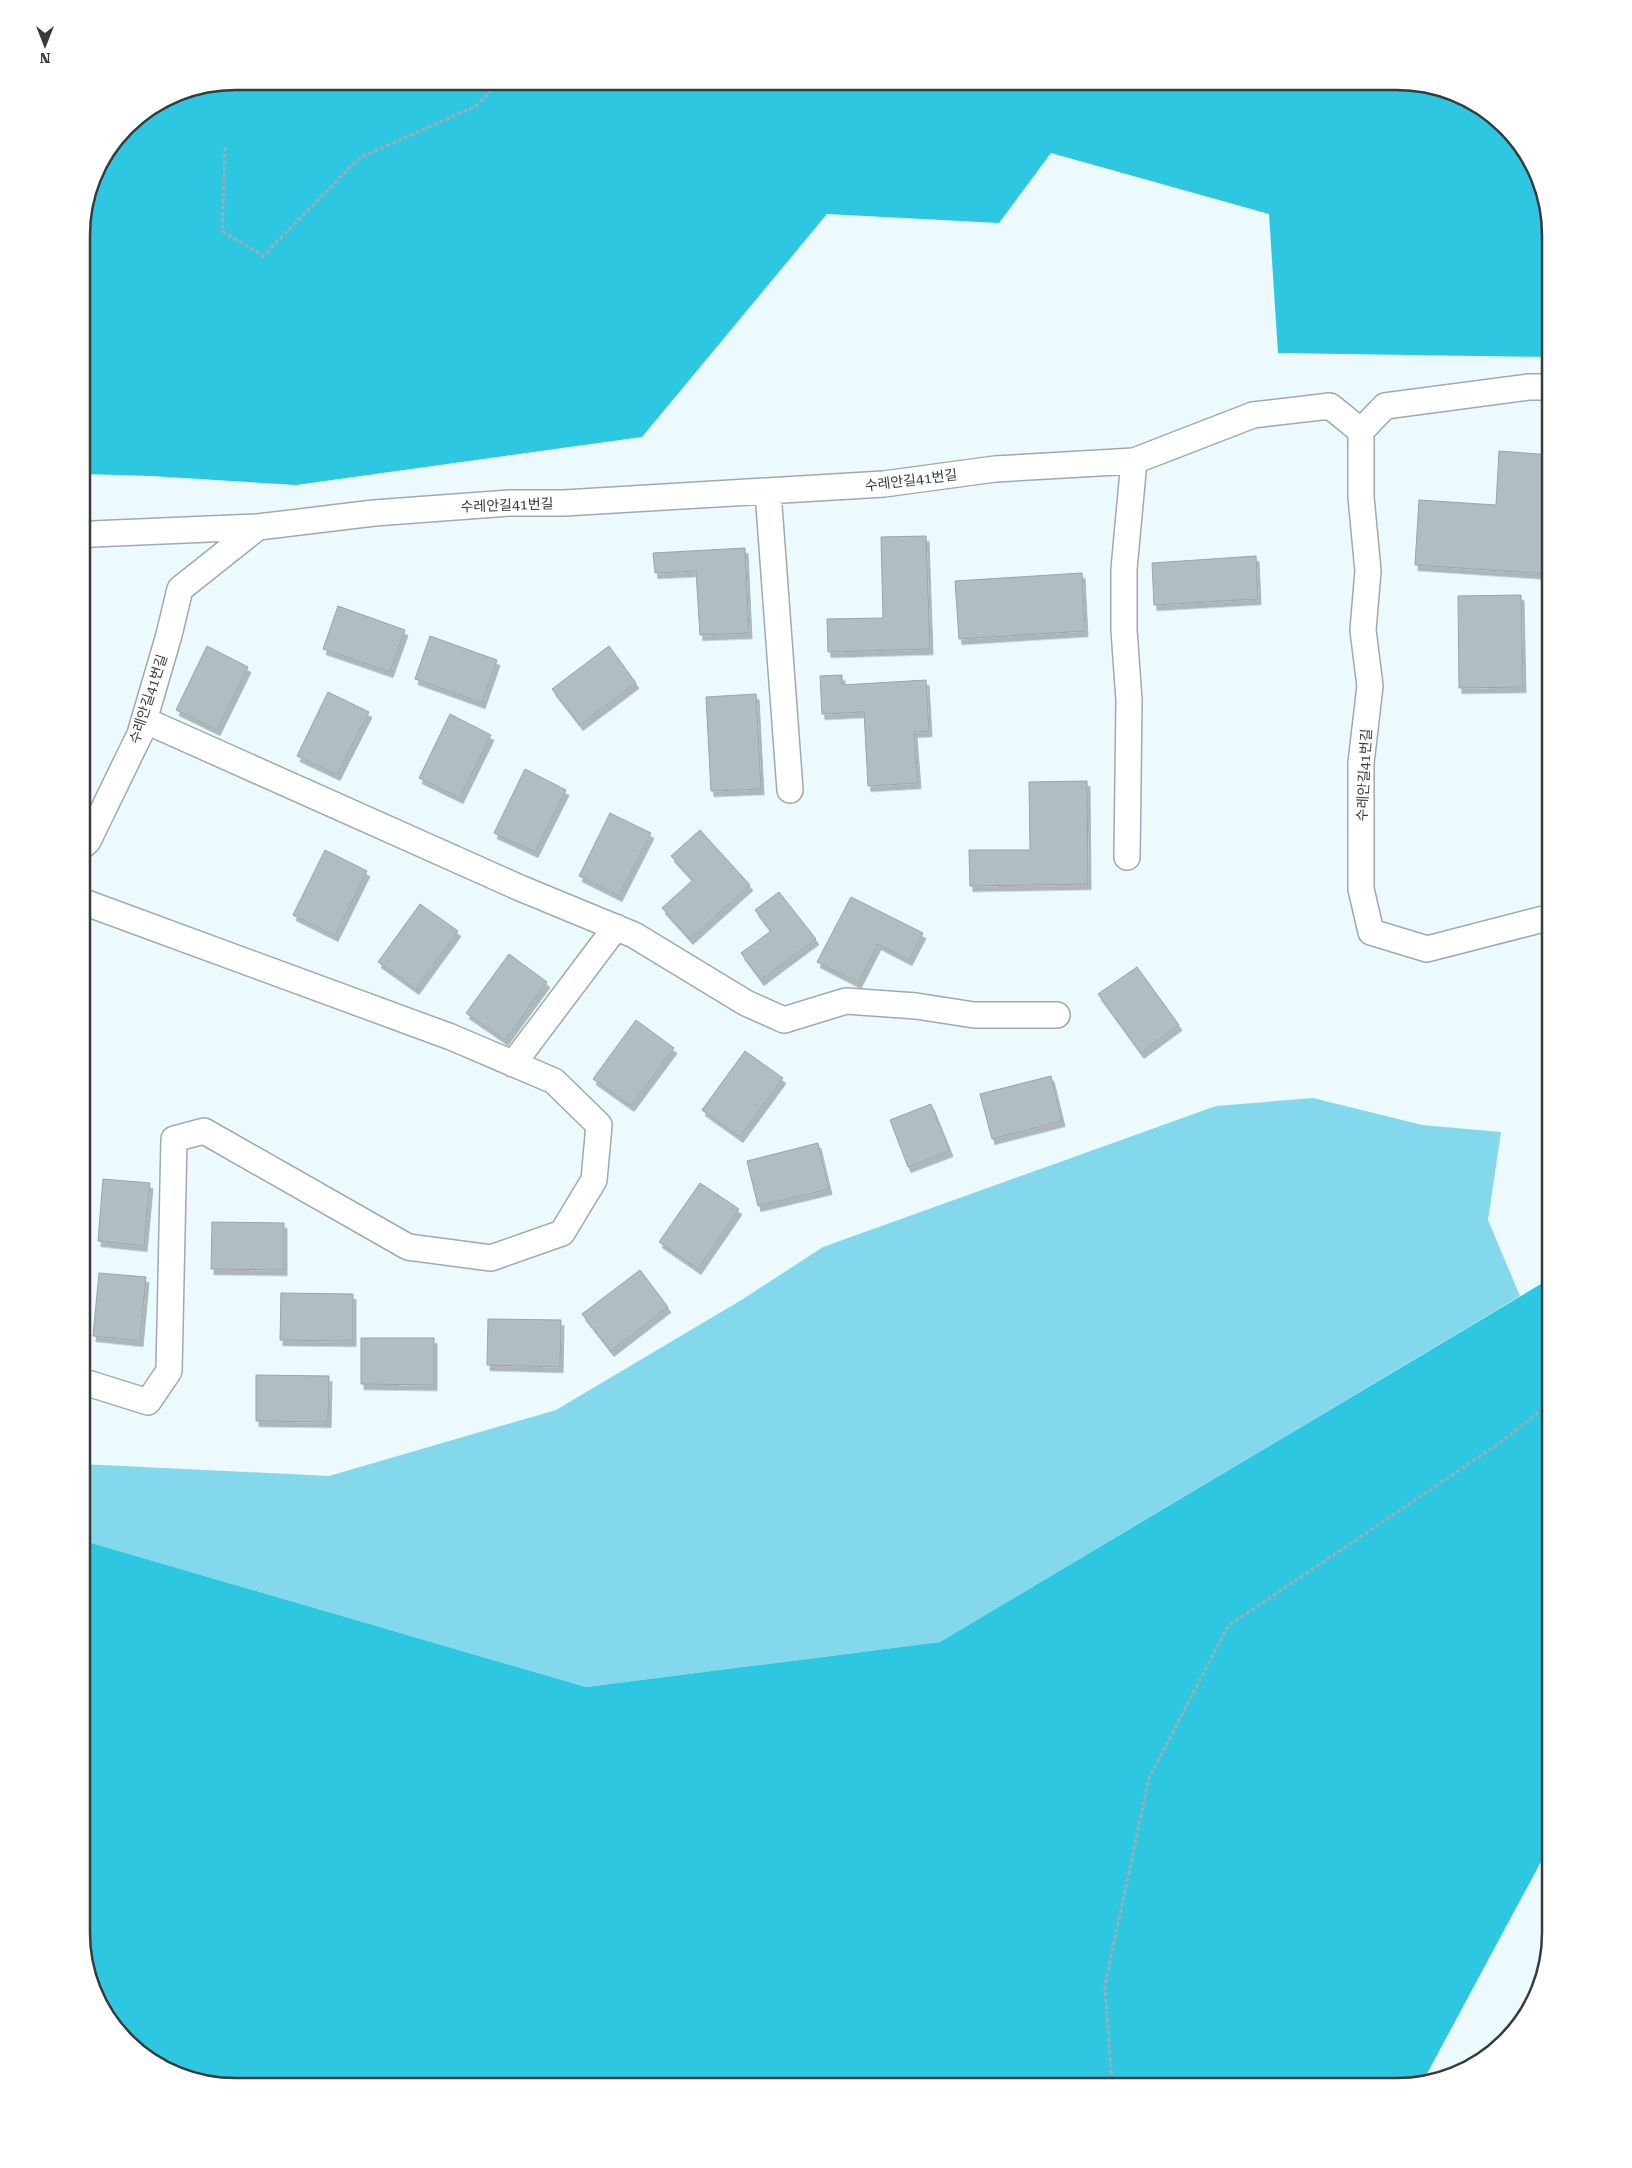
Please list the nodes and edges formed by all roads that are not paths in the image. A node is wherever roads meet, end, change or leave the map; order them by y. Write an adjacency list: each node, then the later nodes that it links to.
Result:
1 (1542, 387): 2 (lane)
2 (1361, 431): 3 (lane, 수레안길41번길); 12 (lane, 수레안길41번길)
3 (1134, 461): 4 (lane, 수레안길41번길); 10 (lane)
4 (768, 492): 5 (lane, 수레안길41번길); 8 (lane)
5 (258, 527): 6 (lane); 7 (lane, 수레안길41번길)
6 (90, 534)
7 (144, 720): 9 (lane, 수레안길41번길); 13 (lane)
8 (790, 790)
9 (90, 837)
10 (1127, 857)
11 (90, 904): 15 (lane)
12 (1542, 919)
13 (616, 927): 14 (lane); 15 (lane)
14 (1058, 1015)
15 (513, 1064): 16 (lane)
16 (90, 1384)

